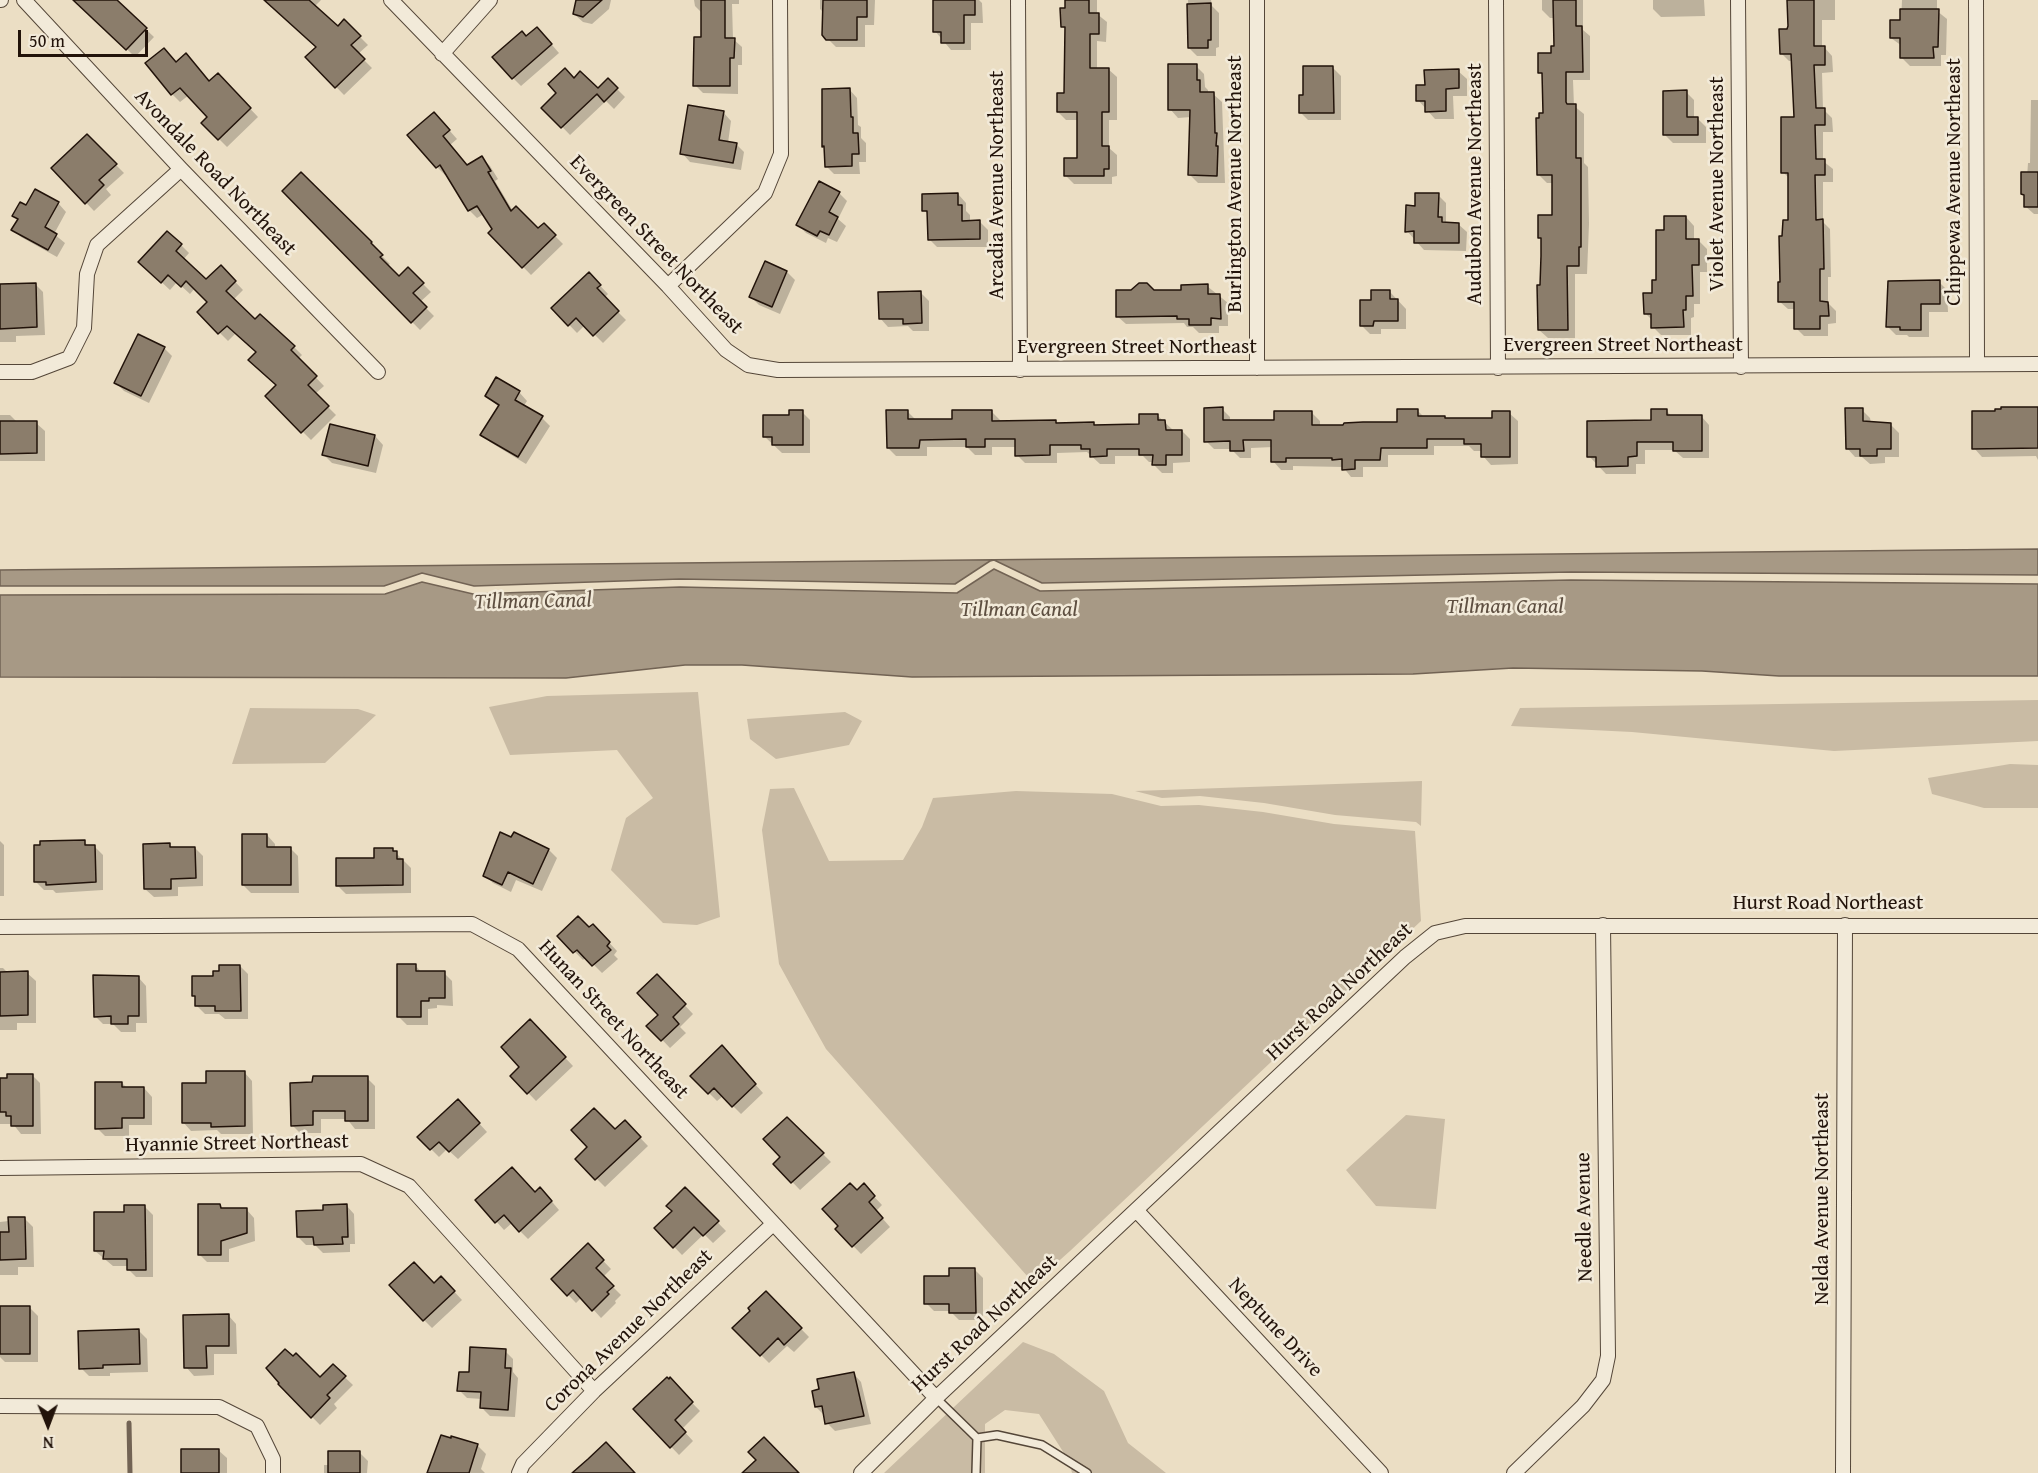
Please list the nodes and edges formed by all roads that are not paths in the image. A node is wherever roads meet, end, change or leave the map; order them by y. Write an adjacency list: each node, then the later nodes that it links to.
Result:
1 (24, 0): 11 (street, Avondale Road Northeast)
2 (391, 0): 10 (street, Evergreen Street Northeast)
3 (490, 0): 10 (street)
4 (780, 0): 12 (street)
5 (1018, 0): 18 (street, Arcadia Avenue Northeast)
6 (1257, 0): 16 (street, Burlington Avenue Northeast)
7 (1496, 0): 17 (street, Audubon Avenue Northeast)
8 (1738, 0): 15 (street, Violet Avenue Northeast)
9 (1976, 0): 13 (street, Chippewa Avenue Northeast)
10 (442, 54): 12 (street, Evergreen Street Northeast)
11 (181, 169): 19 (street); 20 (street, Avondale Road Northeast)
12 (668, 286): 18 (street, Evergreen Street Northeast)
13 (1977, 364): 14 (street, Evergreen Street Northeast); 15 (street, Evergreen Street Northeast)
14 (2038, 364)
15 (1741, 367): 17 (street, Evergreen Street Northeast)
16 (1257, 368): 17 (street, Evergreen Street Northeast); 18 (street, Evergreen Street Northeast)
17 (1498, 368)
18 (1020, 370)
19 (0, 372)
20 (378, 372)
21 (1603, 925): 22 (street, Hurst Road Northeast); 26 (street, Hurst Road Northeast); 38 (street, Needle Avenue)
22 (1845, 925): 23 (street, Hurst Road Northeast); 39 (street, Nelda Avenue Northeast)
23 (2038, 926)
24 (0, 927): 27 (street, Hunan Street Northeast)
25 (0, 1168): 28 (street, Hyannie Street Northeast)
26 (1137, 1211): 29 (street, Hurst Road Northeast); 37 (street, Neptune Drive)
27 (773, 1224): 28 (street, Corona Avenue Northeast); 29 (street, Hunan Street Northeast)
28 (594, 1391): 33 (street, Corona Avenue Northeast)
29 (936, 1398): 31 (lane); 34 (street, Hurst Road Northeast)
30 (0, 1406): 32 (street)
31 (977, 1438): 35 (lane); 36 (lane)
32 (273, 1473)
33 (519, 1473)
34 (861, 1473)
35 (976, 1473)
36 (1088, 1473)
37 (1381, 1473)
38 (1514, 1473)
39 (1843, 1473)

